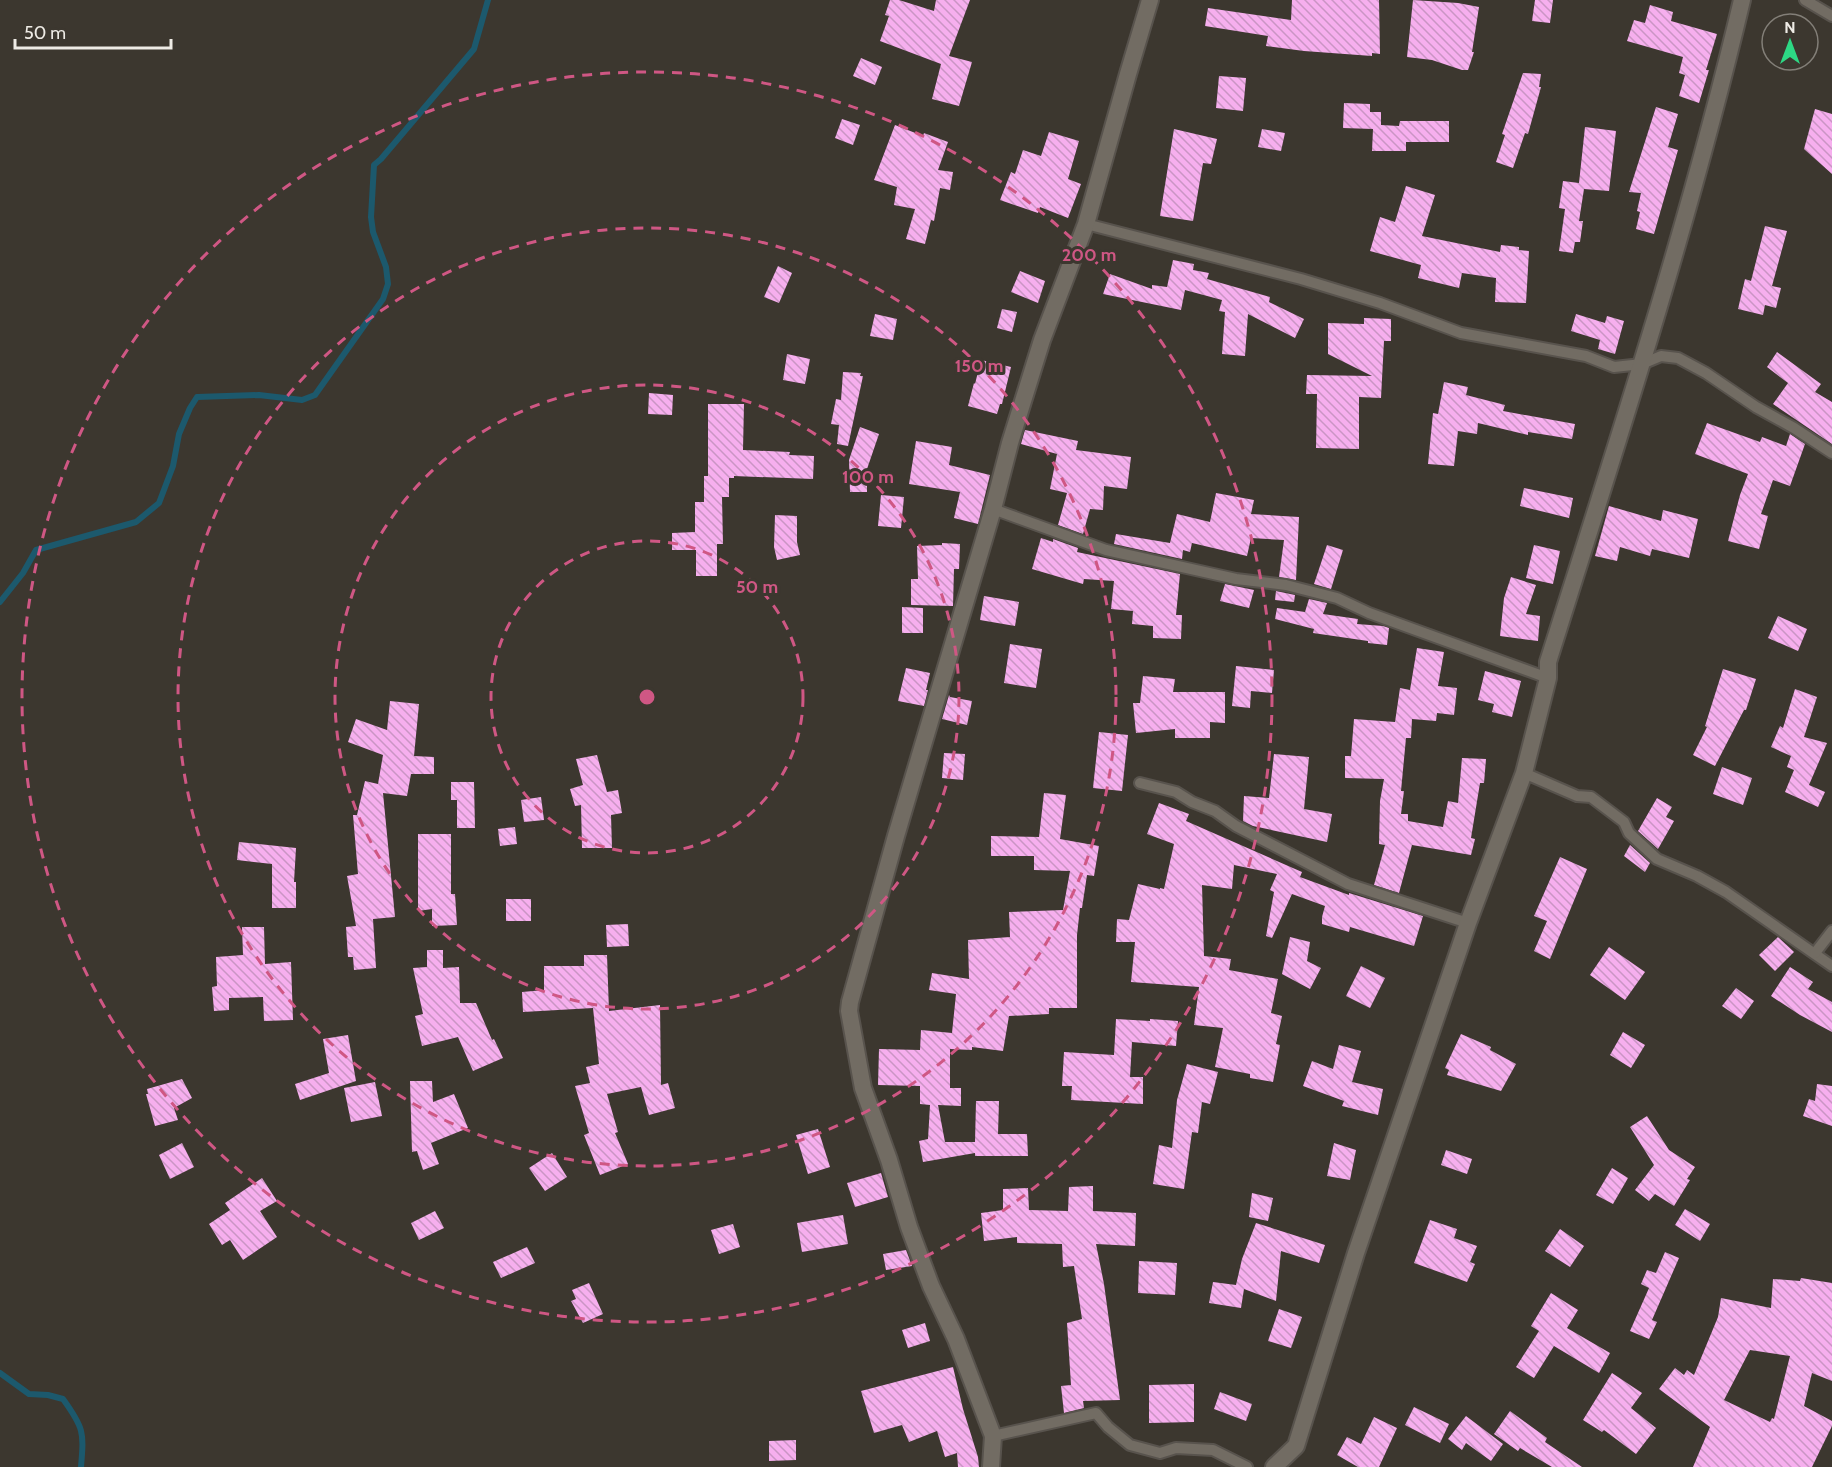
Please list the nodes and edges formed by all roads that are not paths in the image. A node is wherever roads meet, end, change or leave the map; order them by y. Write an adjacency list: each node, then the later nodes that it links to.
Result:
1 (1150, 0): 5 (street)
2 (1742, 0): 6 (street)
3 (1805, 0): 4 (lane)
4 (1832, 16)
5 (1086, 224): 6 (lane); 8 (street)
6 (1642, 364): 7 (lane); 9 (street)
7 (1832, 453)
8 (993, 509): 9 (lane); 16 (street)
9 (1548, 678): 10 (street)
10 (1524, 773): 12 (street); 14 (lane)
11 (1140, 783): 12 (lane)
12 (1468, 923): 19 (street)
13 (1832, 932): 14 (lane)
14 (1815, 953): 15 (lane)
15 (1832, 966)
16 (993, 1436): 17 (street); 18 (lane)
17 (991, 1467)
18 (1247, 1467)
19 (1274, 1467)

